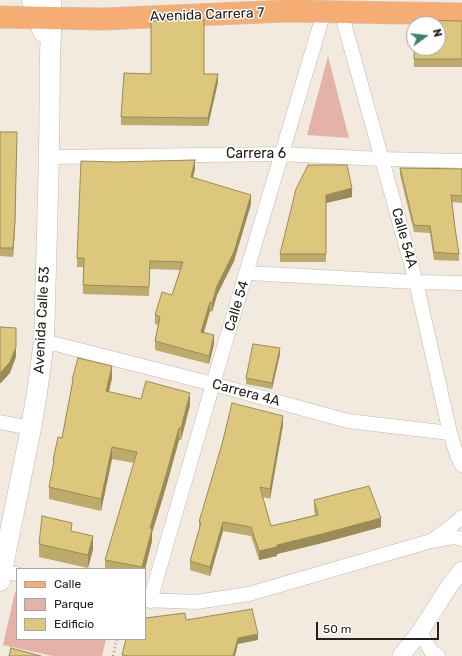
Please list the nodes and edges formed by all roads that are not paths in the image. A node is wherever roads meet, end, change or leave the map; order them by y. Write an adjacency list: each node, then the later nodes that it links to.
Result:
1 (43, 9): 2 (main road, Avenida Carrera 7); 4 (main road, Avenida Carrera 7); 6 (main road, Avenida Calle 53)
2 (332, 12): 3 (main road, Avenida Carrera 7); 5 (street, Calle 54); 7 (street, Calle 54A)
3 (462, 14)
4 (0, 17)
5 (281, 154): 6 (street, Carrera 6); 7 (street, Carrera 6); 9 (street, Calle 54)
6 (49, 157): 12 (main road, Avenida Calle 53)
7 (382, 158): 8 (street, Carrera 6); 10 (street, Calle 54A)
8 (462, 161)
9 (247, 273): 10 (street); 13 (street, Calle 54)
10 (416, 282): 11 (street); 16 (street, Calle 54A)
11 (462, 283)
12 (44, 341): 13 (street, Carrera 4A); 15 (main road, Avenida Calle 53)
13 (213, 384): 16 (street, Carrera 4A); 23 (street, Calle 54)
14 (0, 422): 15 (street)
15 (31, 428): 22 (main road, Avenida Calle 53)
16 (450, 433): 17 (street, Calle 54A)
17 (462, 466)
18 (462, 517): 20 (street)
19 (462, 539): 20 (street)
20 (431, 541): 23 (street)
21 (462, 570): 24 (street)
22 (6, 575)
23 (148, 600)
24 (420, 632): 25 (street); 26 (street)
25 (401, 656)
26 (438, 656)

